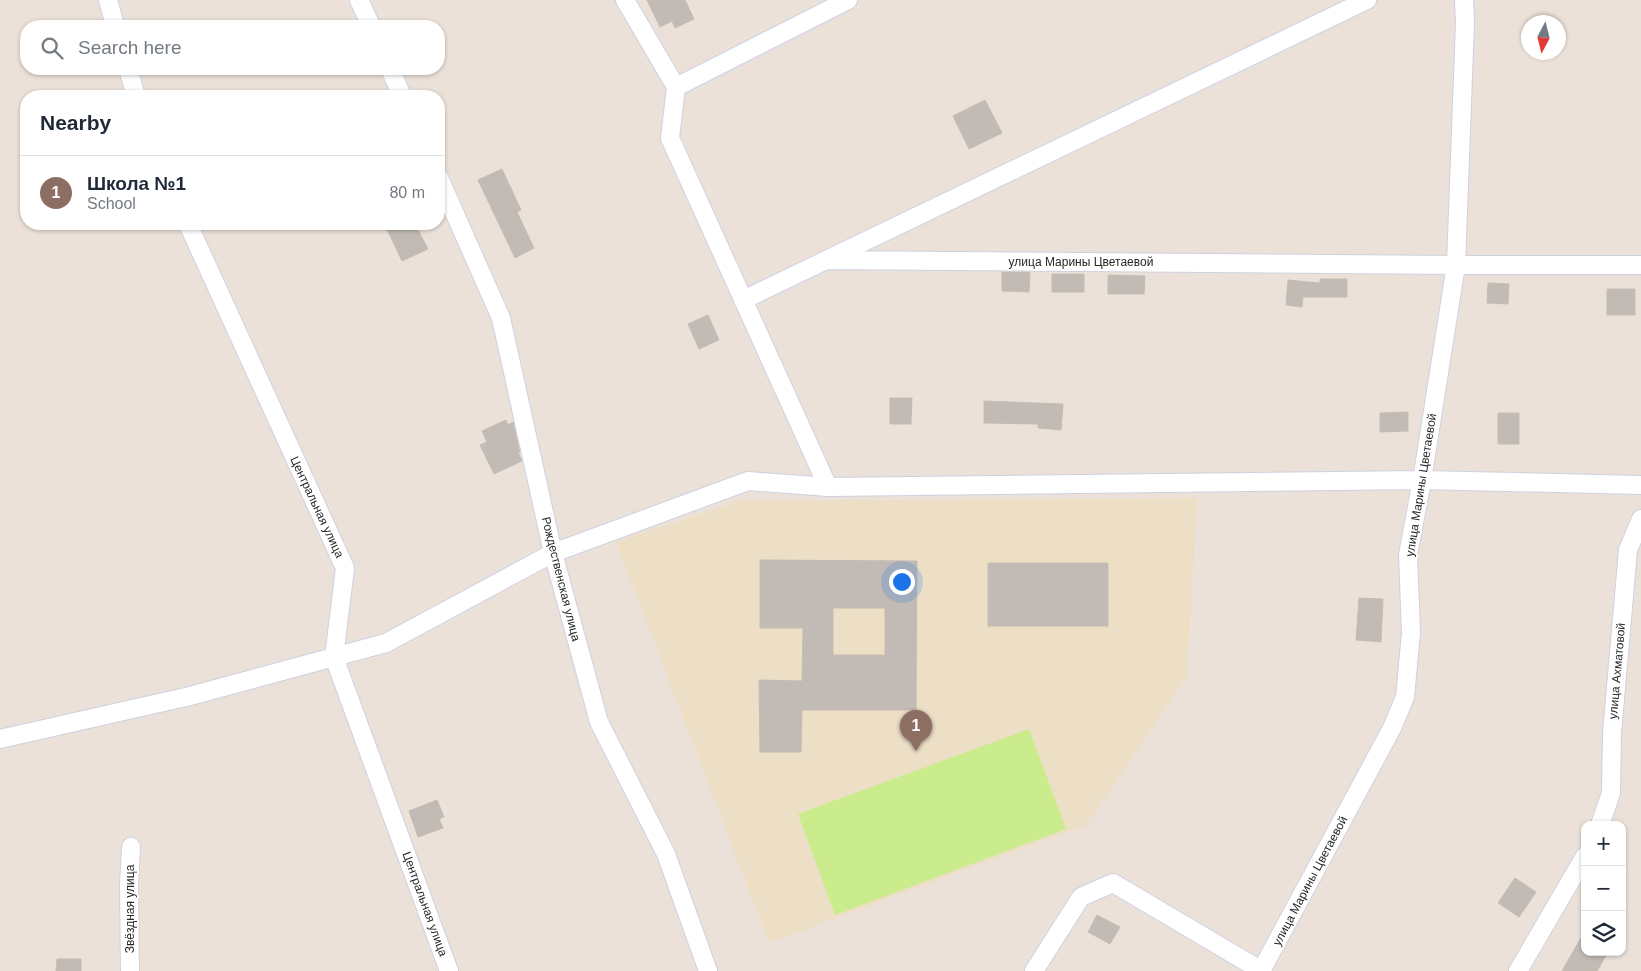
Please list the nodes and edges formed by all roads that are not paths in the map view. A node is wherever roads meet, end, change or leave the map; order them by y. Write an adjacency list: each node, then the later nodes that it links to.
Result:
1 (108, 0): 7 (street)
2 (359, 0): 8 (street)
3 (625, 0): 11 (street)
4 (848, 0): 11 (street)
5 (1367, 0): 16 (street, улица Марины Цветаевой)
6 (1464, 0): 17 (street, улица Марины Цветаевой)
7 (113, 20)
8 (368, 20)
9 (130, 75): 12 (street)
10 (393, 75): 13 (street)
11 (676, 87): 19 (street)
12 (134, 90)
13 (399, 90)
14 (445, 191): 24 (street, Рождественская улица)
15 (191, 230): 25 (street, Центральная улица)
16 (826, 260): 17 (street, улица Марины Цветаевой); 19 (street, улица Марины Цветаевой)
17 (1456, 265): 18 (street, улица Марины Цветаевой); 20 (street, улица Марины Цветаевой)
18 (1641, 265)
19 (743, 300): 22 (street)
20 (1422, 480): 21 (street); 22 (street); 34 (street, улица Марины Цветаевой)
21 (1641, 485)
22 (828, 487): 24 (street)
23 (1641, 520): 27 (street, улица Ахматовой)
24 (553, 553): 25 (street); 32 (street, Рождественская улица)
25 (334, 657): 26 (street); 31 (street, Центральная улица)
26 (0, 739)
27 (1601, 821)
28 (131, 847): 30 (street, Звёздная улица)
29 (1581, 863): 35 (street)
30 (130, 971)
31 (449, 971)
32 (708, 971)
33 (1034, 971): 34 (street)
34 (1262, 971)
35 (1518, 971)

